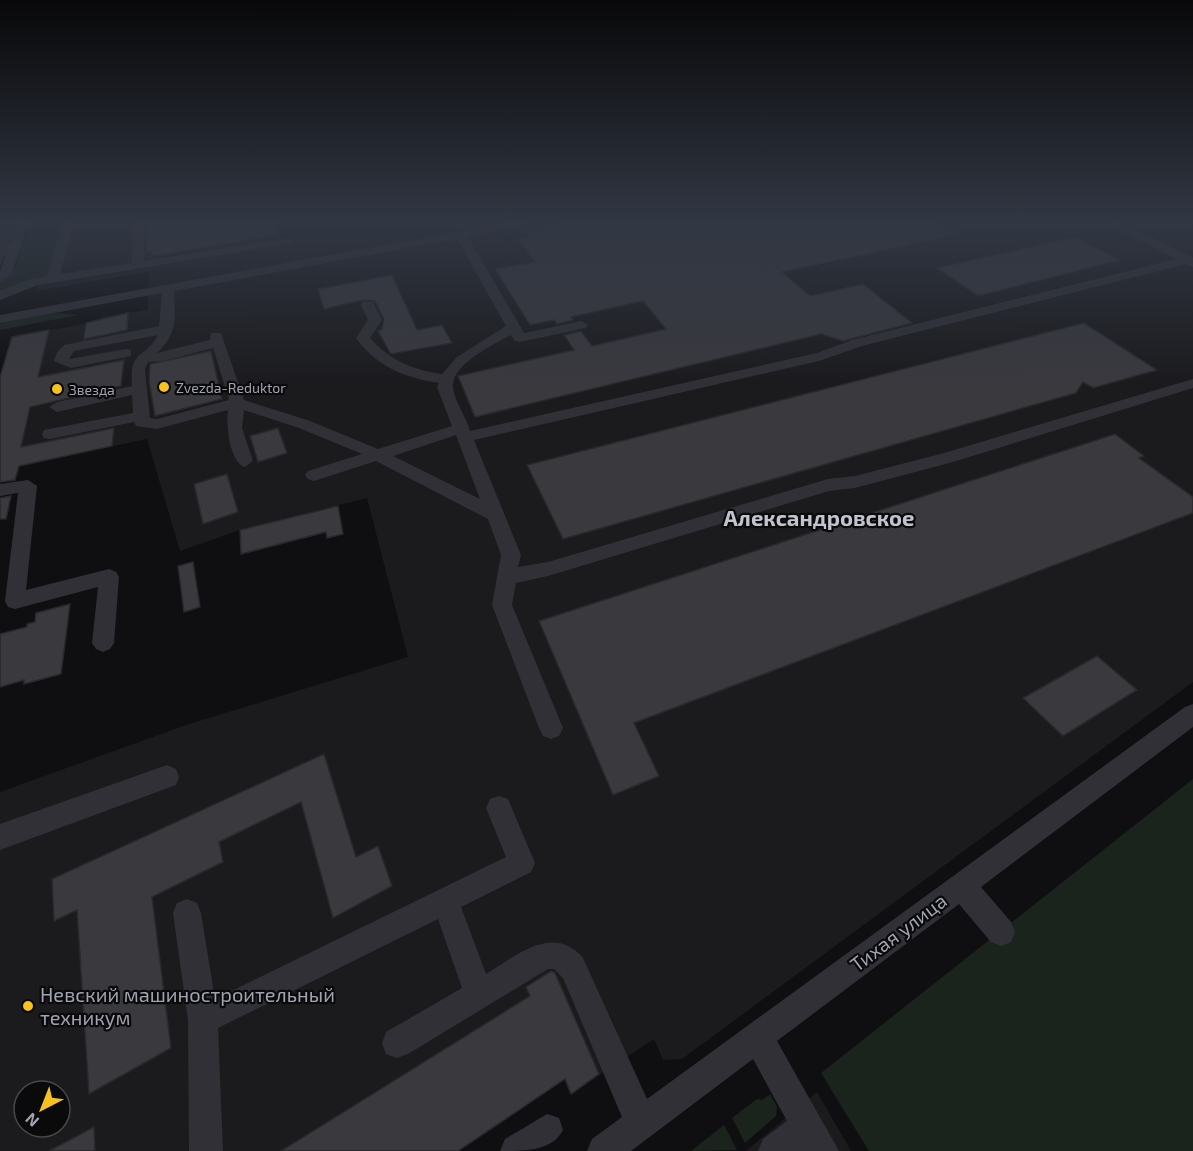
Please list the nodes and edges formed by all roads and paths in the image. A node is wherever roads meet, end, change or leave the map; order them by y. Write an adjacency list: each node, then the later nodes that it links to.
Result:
1 (53, 275): 6 (street)
2 (83, 275): 6 (street)
3 (246, 275): 7 (street)
4 (484, 275): 13 (street)
5 (1135, 275): 23 (street)
6 (52, 279): 8 (street)
7 (168, 289): 10 (street); 12 (street)
8 (0, 296)
9 (368, 305): 17 (street)
10 (0, 319)
11 (581, 325): 13 (street)
12 (167, 329): 14 (street); 16 (street)
13 (517, 332): 17 (street)
14 (100, 342): 15 (street); 15 (street)
15 (126, 353): 16 (street)
16 (143, 358): 19 (street); 20 (street)
17 (445, 379): 23 (street)
18 (1193, 383): 30 (street)
19 (140, 389): 21 (street); 22 (street)
20 (237, 403): 22 (street); 25 (street); 26 (street)
21 (57, 407)
22 (141, 416): 24 (street)
23 (463, 433): 25 (street); 29 (street)
24 (50, 434)
25 (381, 454): 27 (street); 29 (street)
26 (245, 461)
27 (314, 475)
28 (0, 490): 31 (street)
29 (495, 515): 30 (street)
30 (507, 578): 33 (street)
31 (103, 643)
32 (1190, 720): 37 (street, Тихая улица)
33 (551, 728)
34 (167, 777): 36 (street)
35 (499, 808): 38 (street)
36 (0, 837)
37 (960, 885): 40 (street); 43 (street, Тихая улица)
38 (445, 901): 41 (street); 42 (street)
39 (187, 913): 42 (street)
40 (1001, 932)
41 (478, 995): 44 (street); 45 (street)
42 (203, 1020): 48 (street)
43 (757, 1037): 45 (street, Тихая улица); 47 (street)
44 (397, 1043)
45 (641, 1123): 50 (street, Тихая улица)
46 (547, 1130): 49 (street)
47 (815, 1138): 51 (street)
48 (206, 1151)
49 (517, 1151)
50 (604, 1151)
51 (775, 1151)

